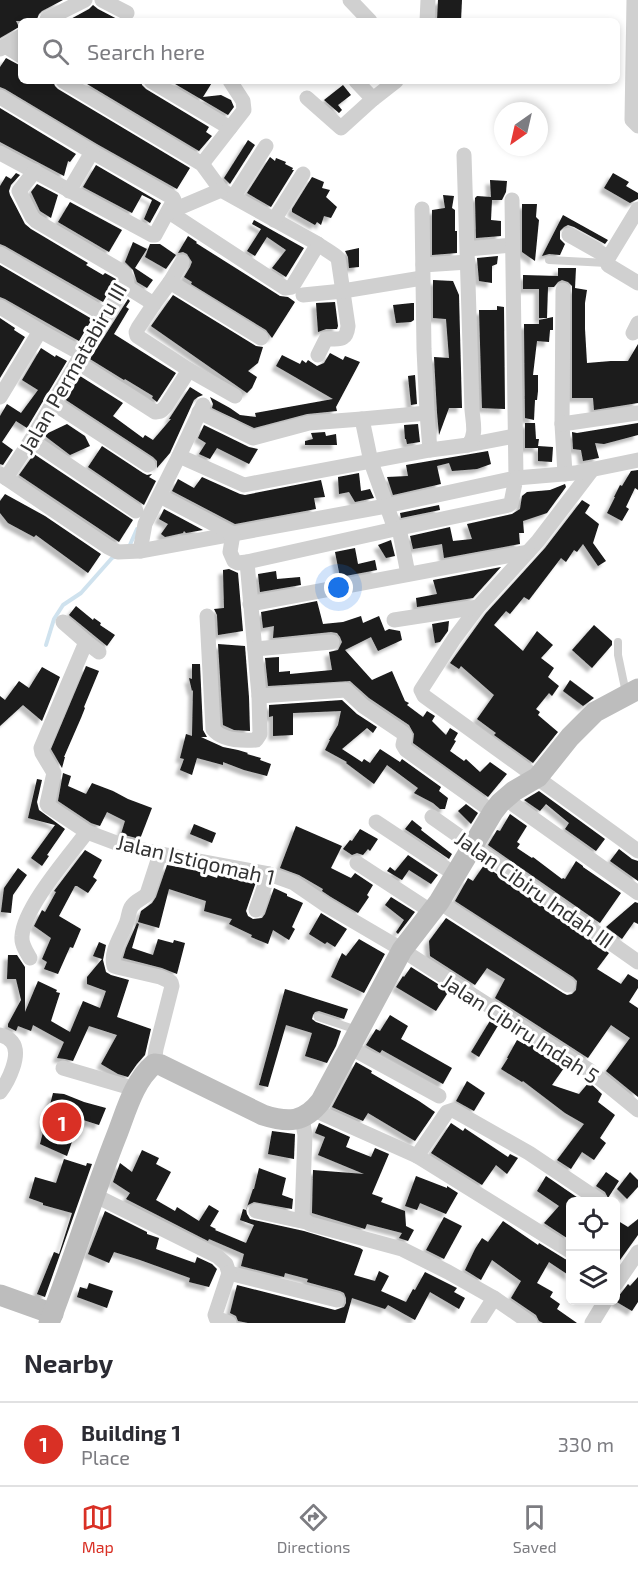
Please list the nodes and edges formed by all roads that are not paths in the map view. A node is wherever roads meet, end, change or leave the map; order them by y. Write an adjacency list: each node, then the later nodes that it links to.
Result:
1 (85, 0): 6 (street)
2 (102, 0): 5 (street)
3 (350, 0): 7 (street)
4 (635, 5): 16 (street)
5 (127, 13)
6 (51, 18)
7 (366, 18)
8 (18, 38): 9 (street)
9 (2, 48): 10 (street)
10 (18, 55)
11 (68, 84): 26 (street)
12 (156, 84): 21 (street)
13 (232, 84): 21 (street)
14 (359, 84): 19 (street)
15 (392, 84): 19 (street)
16 (635, 84): 20 (street)
17 (0, 97): 23 (street)
18 (307, 98): 19 (street)
19 (373, 99)
20 (638, 126)
21 (230, 128): 26 (street)
22 (267, 146): 30 (street)
23 (92, 152): 29 (street); 34 (street)
24 (0, 153): 27 (street)
25 (464, 155): 40 (street)
26 (202, 164): 30 (street)
27 (35, 171): 29 (street); 47 (street, Jalan Permatabiru III)
28 (303, 174): 35 (street)
29 (69, 191): 34 (street)
30 (228, 193): 34 (street); 35 (street)
31 (512, 200): 38 (street)
32 (422, 209): 44 (street)
33 (638, 209): 42 (street)
34 (169, 212): 37 (street)
35 (274, 220): 37 (street)
36 (569, 235): 42 (street)
37 (318, 244): 49 (street)
38 (512, 245): 40 (street); 66 (street)
39 (0, 254): 53 (street)
40 (468, 256): 44 (street); 68 (street)
41 (549, 260): 42 (lane)
42 (608, 260): 46 (street)
43 (182, 262): 45 (street)
44 (423, 271): 49 (street); 62 (street)
45 (170, 282): 51 (street); 55 (street)
46 (638, 283)
47 (125, 286): 51 (street); 53 (street, Jalan Permatabiru III)
48 (563, 290): 65 (street)
49 (343, 291): 50 (street); 56 (street)
50 (303, 295)
51 (154, 304): 58 (street)
52 (0, 309): 54 (street)
53 (105, 315): 57 (street, Jalan Permatabiru III)
54 (40, 331): 57 (street); 60 (street)
55 (261, 338)
56 (318, 356)
57 (79, 358): 58 (street); 61 (street, Jalan Permatabiru III)
58 (189, 370): 59 (street)
59 (235, 396)
60 (0, 397)
61 (53, 403): 67 (street, Jalan Permatabiru III); 73 (street)
62 (427, 413): 64 (street); 69 (street)
63 (638, 413): 65 (street)
64 (362, 419): 70 (street); 71 (street)
65 (562, 424): 75 (street)
66 (516, 436): 68 (street); 77 (street)
67 (31, 440): 76 (street, Jalan Permatabiru III); 80 (street)
68 (468, 445): 69 (street)
69 (429, 450): 71 (street)
70 (180, 456): 71 (street); 78 (street)
71 (371, 462): 79 (street)
72 (635, 463): 74 (street)
73 (148, 465)
74 (592, 470): 75 (street); 84 (street)
75 (565, 474): 77 (street)
76 (3, 476): 83 (street)
77 (516, 478): 79 (street); 81 (street)
78 (160, 496): 82 (street); 83 (street)
79 (386, 506): 81 (street); 82 (street)
80 (136, 511)
81 (397, 529): 85 (street); 86 (street)
82 (233, 534): 83 (street); 85 (street)
83 (140, 551)
84 (528, 552): 86 (street); 88 (street)
85 (247, 562): 87 (street)
86 (408, 574): 87 (street)
87 (250, 604): 95 (street)
88 (478, 607): 90 (street); 99 (street)
89 (207, 616): 98 (street)
90 (394, 620)
91 (63, 622): 92 (street)
92 (86, 642): 96 (street); 103 (street, Jalan Istiqomah 1)
93 (332, 642): 95 (street)
94 (618, 642): 97 (lane)
95 (255, 649): 98 (street)
96 (99, 652)
97 (632, 692): 99 (street)
98 (259, 696): 100 (street)
99 (538, 777): 100 (street); 105 (street)
100 (499, 805): 104 (street); 110 (street)
101 (432, 817): 104 (street, Jalan Cibiru Indah III)
102 (376, 822): 109 (street)
103 (87, 831): 106 (street, Jalan Istiqomah 1); 114 (street)
104 (473, 845): 109 (street); 115 (street, Jalan Cibiru Indah III)
105 (638, 851)
106 (160, 854): 108 (street, Jalan Istiqomah 1); 120 (street)
107 (357, 863): 111 (street)
108 (269, 873): 112 (street); 113 (street, Jalan Istiqomah 1)
109 (456, 875): 111 (street)
110 (638, 893)
111 (435, 907): 113 (street); 116 (street)
112 (256, 910)
113 (402, 950): 119 (street); 125 (street, Jalan Cibiru Indah 5)
114 (30, 958)
115 (638, 962)
116 (568, 985)
117 (318, 1017): 119 (lane)
118 (0, 1035): 123 (street)
119 (354, 1039): 124 (street); 126 (street)
120 (154, 1064): 122 (street); 126 (street)
121 (63, 1068): 122 (street)
122 (135, 1089): 128 (street)
123 (0, 1092)
124 (439, 1096)
125 (638, 1110)
126 (308, 1114): 127 (street); 131 (street)
127 (417, 1156): 129 (street); 132 (street)
128 (94, 1195): 134 (street); 140 (street)
129 (595, 1197)
130 (256, 1211): 131 (street)
131 (306, 1222): 137 (street)
132 (566, 1249)
133 (638, 1252): 135 (street)
134 (229, 1273): 138 (street); 141 (street)
135 (620, 1277)
136 (0, 1295): 140 (street)
137 (494, 1298): 142 (street); 143 (street)
138 (337, 1300)
139 (603, 1305): 144 (street)
140 (51, 1319)
141 (229, 1323)
142 (478, 1323)
143 (530, 1323)
144 (592, 1323)

